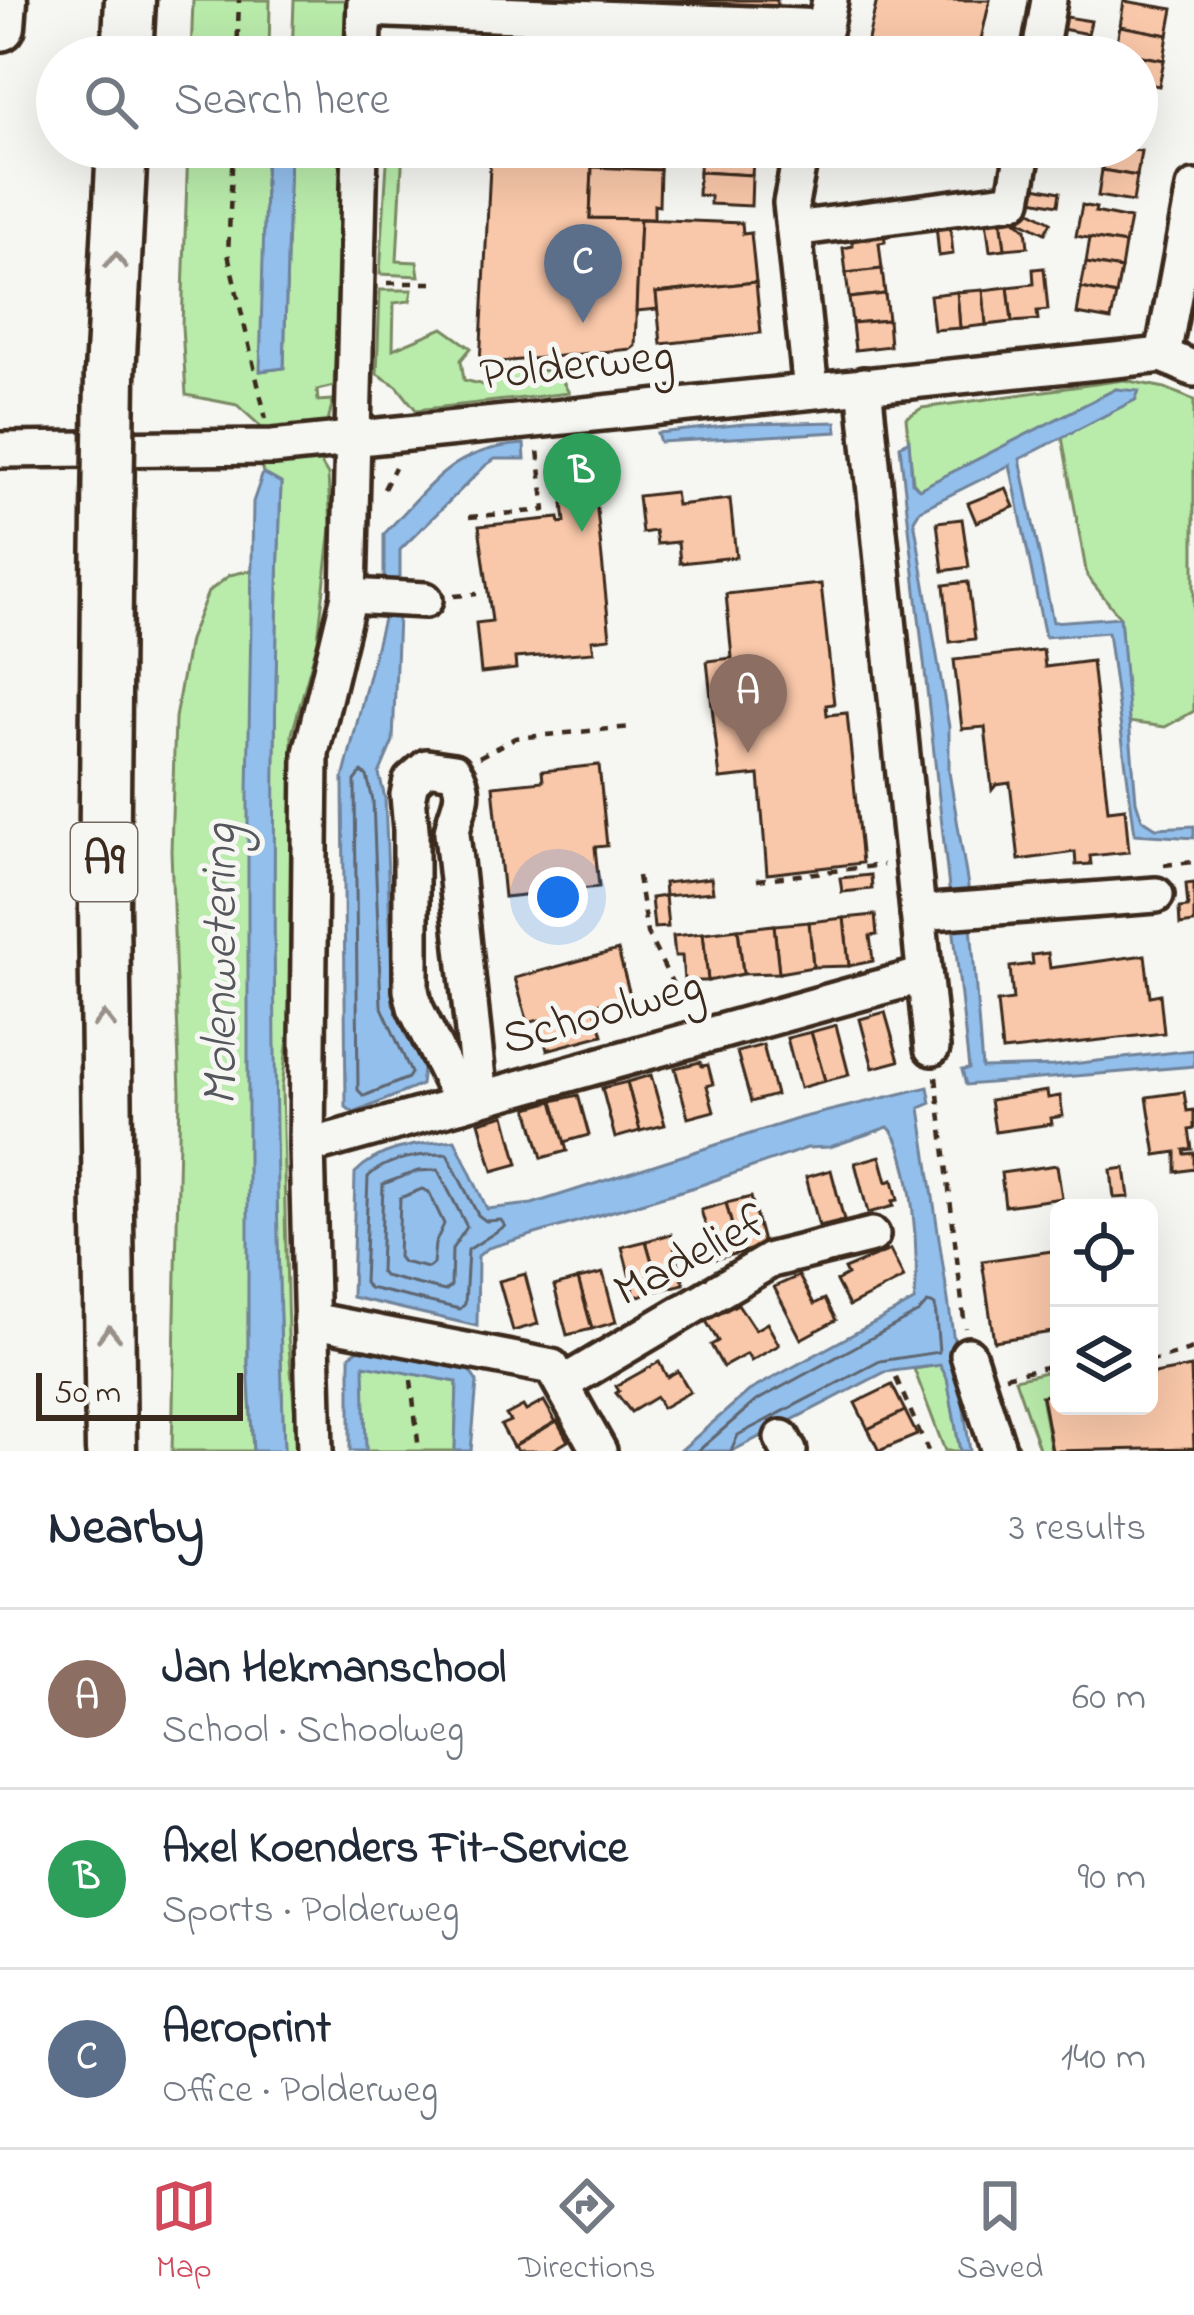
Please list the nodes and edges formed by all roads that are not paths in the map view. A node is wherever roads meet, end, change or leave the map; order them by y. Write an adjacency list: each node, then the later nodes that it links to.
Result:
1 (2, 0): 5 (highway)
2 (130, 0): 7 (highway)
3 (1049, 0): 9 (street)
4 (365, 4): 6 (street); 8 (street)
5 (0, 26)
6 (825, 28)
7 (128, 36)
8 (364, 36)
9 (1043, 36)
10 (121, 168): 33 (highway, A9, one-way to 10, bridge)
11 (359, 168): 19 (street)
12 (798, 168): 15 (street)
13 (1020, 168): 15 (street)
14 (1194, 188): 16 (street)
15 (794, 229): 18 (street)
16 (1179, 362): 17 (street, Polderweg)
17 (864, 385): 18 (street, Polderweg); 24 (street)
18 (811, 392): 19 (street, Polderweg)
19 (350, 439): 20 (street, Polderweg); 21 (street)
20 (0, 449)
21 (349, 596): 22 (street); 28 (street)
22 (425, 600)
23 (1156, 895): 24 (street)
24 (929, 911): 25 (street)
25 (924, 975): 26 (street); 27 (street, Schoolweg)
26 (932, 1048)
27 (471, 1101): 27 (street); 28 (street, Schoolweg)
28 (307, 1147): 30 (street)
29 (872, 1235): 32 (street, Madelief)
30 (311, 1320): 32 (street); 34 (street)
31 (972, 1369): 36 (street)
32 (562, 1384): 35 (street)
33 (111, 1451)
34 (315, 1451)
35 (599, 1451)
36 (999, 1451)

